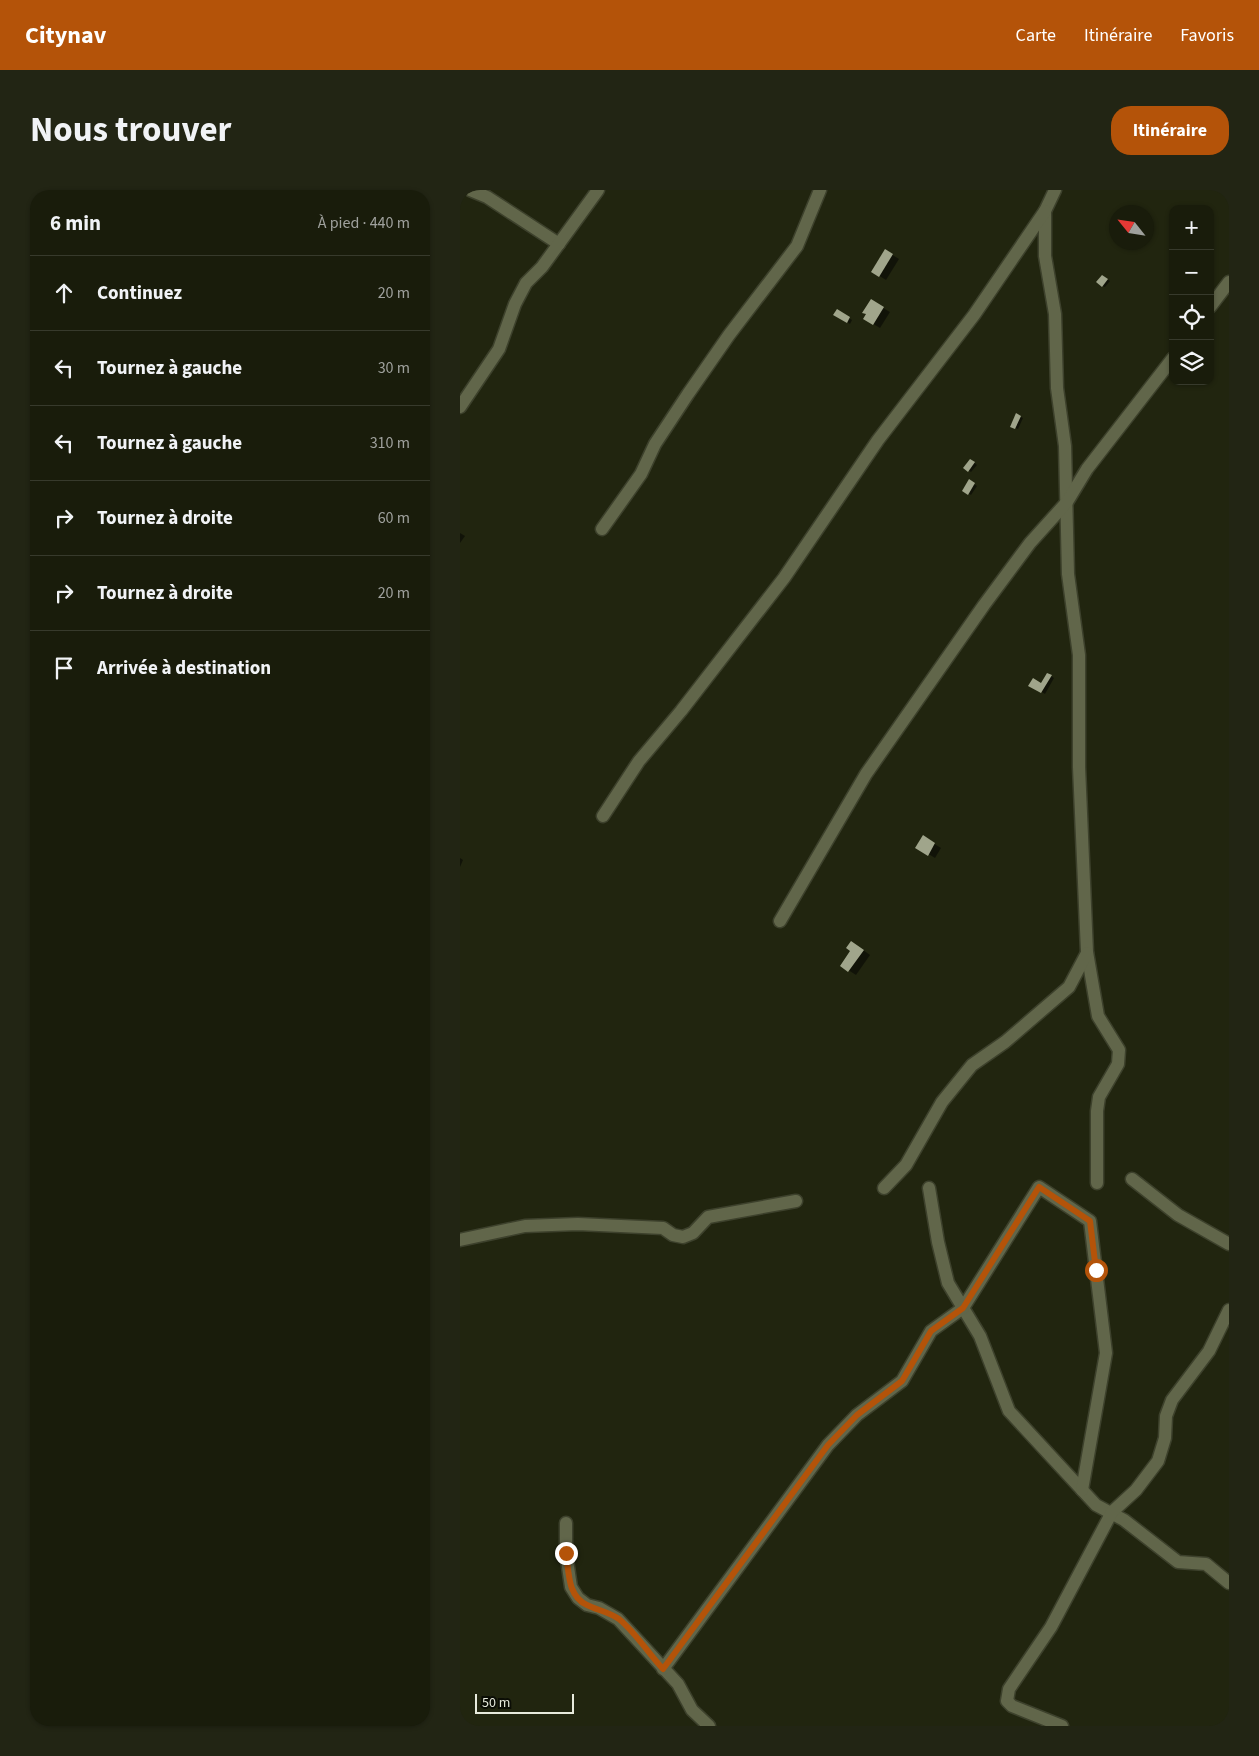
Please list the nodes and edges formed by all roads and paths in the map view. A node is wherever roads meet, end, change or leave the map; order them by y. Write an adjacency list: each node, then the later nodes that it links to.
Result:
1 (470, 190): 6 (street)
2 (598, 190): 6 (street)
3 (820, 190): 12 (street)
4 (1056, 190): 5 (street)
5 (1045, 211): 11 (street); 13 (street)
6 (559, 244): 10 (street)
7 (1229, 282): 8 (street)
8 (1214, 302)
9 (1169, 363): 11 (street)
10 (460, 407)
11 (1067, 502): 14 (street); 15 (street)
12 (602, 530)
13 (603, 816)
14 (780, 920)
15 (1088, 952): 17 (street); 18 (street)
16 (1132, 1179): 22 (street)
17 (1097, 1183)
18 (884, 1188)
19 (929, 1188): 23 (street)
20 (796, 1201): 21 (street)
21 (460, 1240)
22 (1229, 1244)
23 (963, 1308): 25 (street); 25 (street); 29 (street)
24 (1229, 1310): 26 (street)
25 (1082, 1490): 26 (street)
26 (1112, 1512): 28 (street); 31 (street)
27 (566, 1523): 29 (street)
28 (1229, 1583)
29 (663, 1669): 30 (street)
30 (709, 1726)
31 (1062, 1726)

